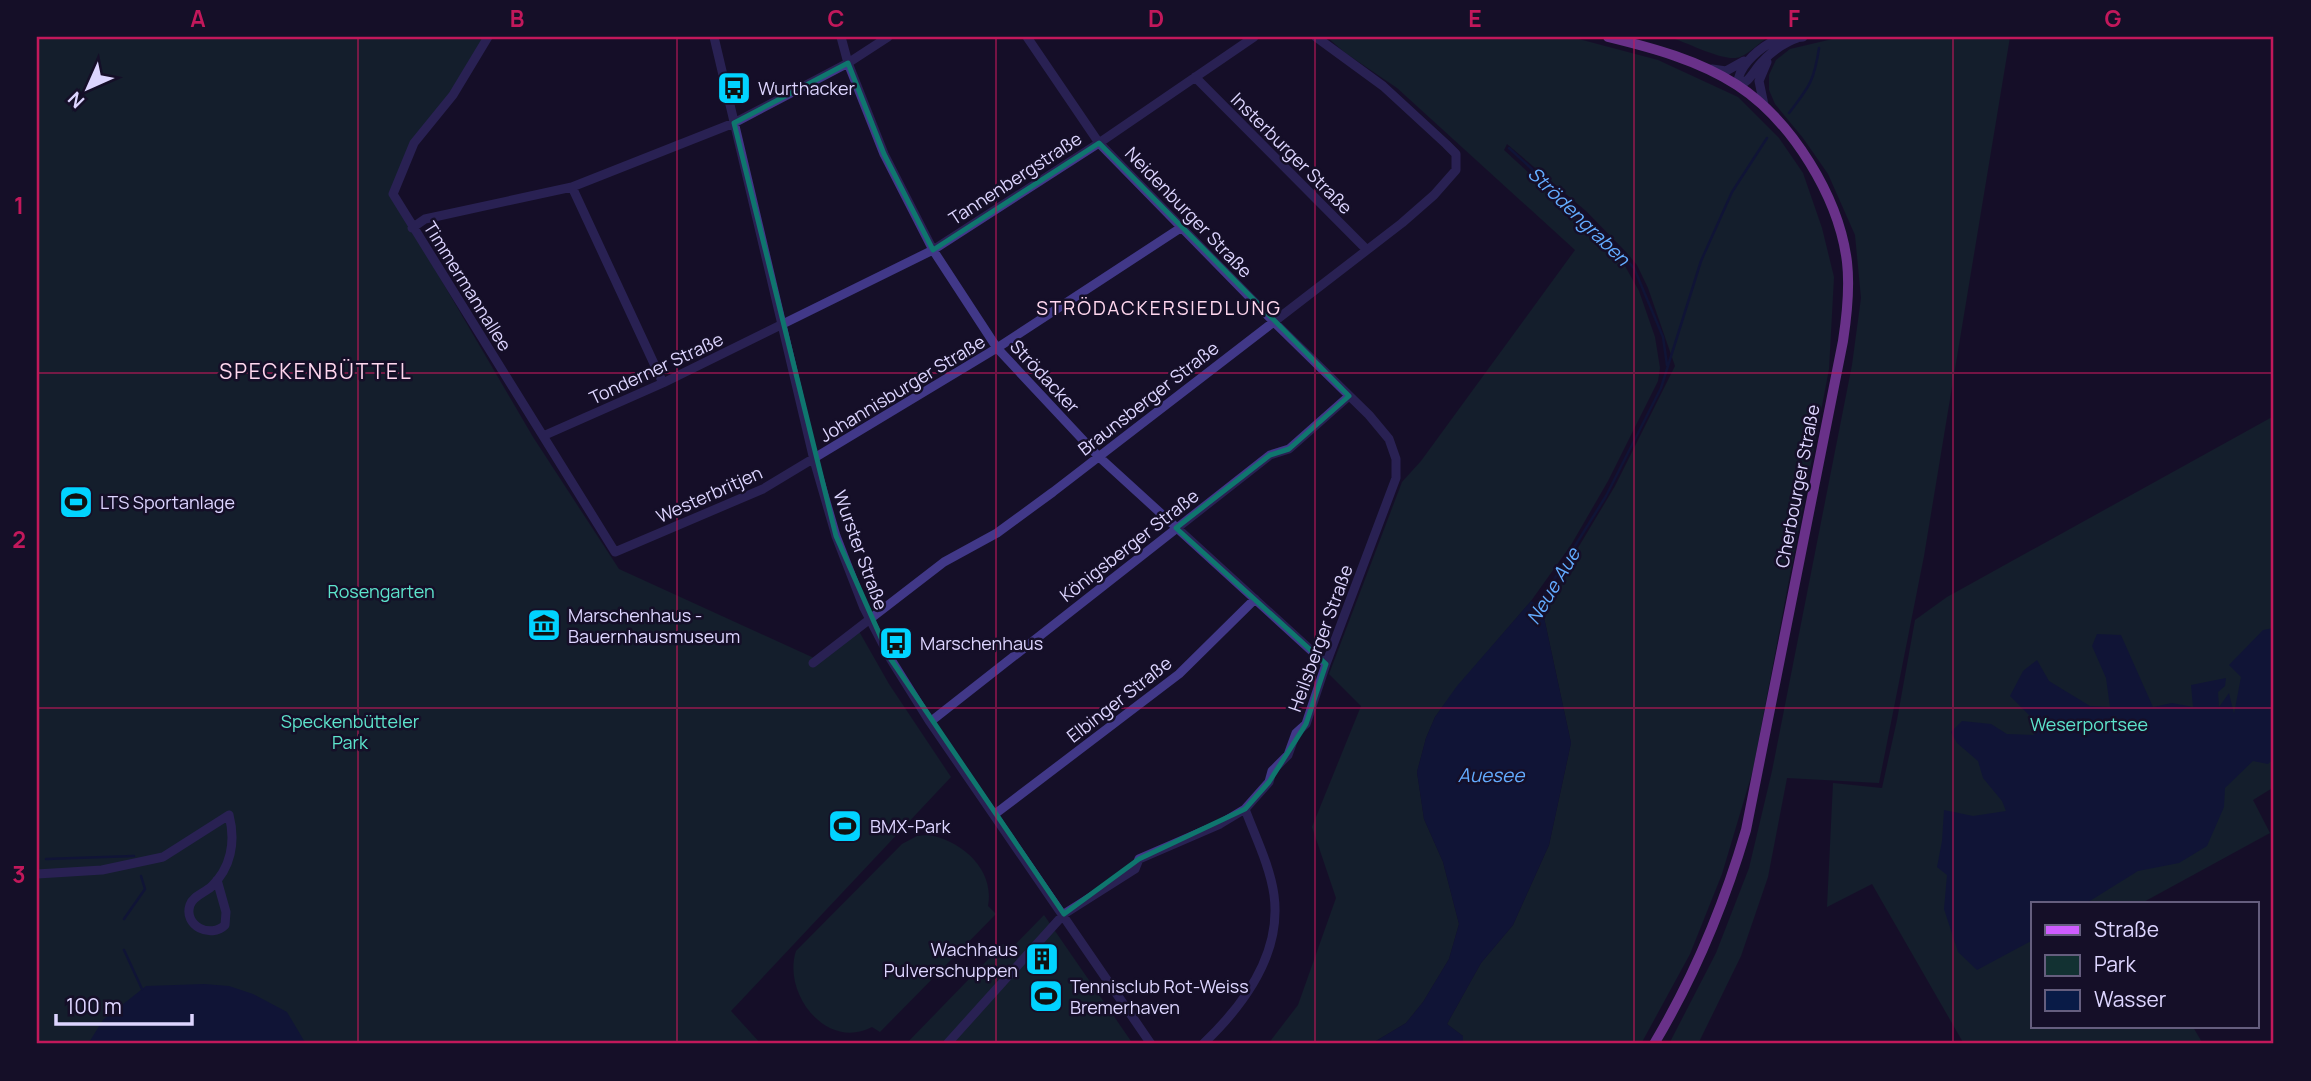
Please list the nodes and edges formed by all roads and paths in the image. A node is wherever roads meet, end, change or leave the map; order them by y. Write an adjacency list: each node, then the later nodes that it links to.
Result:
1 (488, 37): 22 (street, Timmermannallee)
2 (714, 37): 18 (street, Wurster Straße)
3 (841, 37): 13 (street, Strödacker)
4 (888, 37): 13 (street)
5 (1040, 37): 10 (street)
6 (1254, 37): 15 (street, Tannenbergstraße)
7 (1316, 37): 24 (street, Braunsberger Straße)
8 (1608, 37): 14 (main road, Cherbourger Straße)
9 (1802, 37): 11 (street); 12 (street)
10 (1029, 40): 19 (street, Neidenburger Straße)
11 (1774, 50): 16 (street); 17 (street)
12 (1758, 53): 14 (street); 16 (street)
13 (848, 63): 18 (street); 23 (street, Strödacker)
14 (1703, 67): 16 (main road, Cherbourger Straße)
15 (1195, 77): 19 (street, Tannenbergstraße); 24 (street, Insterburger Straße)
16 (1738, 86): 17 (main road, Cherbourger Straße)
17 (1769, 112): 49 (main road, Cherbourger Straße)
18 (734, 123): 20 (street); 26 (street, Wurster Straße)
19 (1099, 143): 21 (street, Neidenburger Straße); 23 (street, Tannenbergstraße)
20 (572, 187): 22 (street); 28 (street)
21 (1182, 227): 25 (street, Neidenburger Straße); 27 (street, Johannisburger Straße)
22 (412, 228): 30 (street, Timmermannallee)
23 (933, 250): 26 (street, Tannenbergstraße); 27 (street, Strödacker)
24 (1367, 250): 25 (street, Braunsberger Straße)
25 (1274, 321): 29 (street, Neidenburger Straße); 31 (street, Braunsberger Straße)
26 (782, 326): 28 (street, Tonderner Straße); 33 (street, Wurster Straße)
27 (997, 348): 31 (street, Strödacker); 33 (street, Johannisburger Straße)
28 (663, 383): 30 (street, Tonderner Straße)
29 (1349, 396): 32 (street, Neidenburger Straße); 34 (street, Königsberger Straße)
30 (543, 436): 35 (street, Timmermannallee)
31 (1098, 456): 34 (street, Strödacker); 37 (street, Braunsberger Straße)
32 (1396, 459): 39 (street, Heilsberger Straße)
33 (814, 460): 35 (street, Westerbritjen); 37 (street, Wurster Straße)
34 (1176, 528): 36 (street, Strödacker); 40 (street, Königsberger Straße)
35 (615, 551)
36 (1255, 599): 39 (street, Strödacker); 42 (street, Elbinger Straße)
37 (870, 621): 38 (street); 40 (street, Wurster Straße)
38 (813, 663)
39 (1326, 664): 41 (street, Heilsberger Straße)
40 (930, 722): 42 (street, Wurster Straße)
41 (1245, 809): 45 (street, Heilsberger Straße); 48 (street)
42 (995, 814): 45 (street, Wurster Straße)
43 (37, 874): 44 (street)
44 (217, 880): 44 (street)
45 (1064, 914): 46 (street, Heilsberger Straße); 47 (street, Wurster Straße)
46 (947, 1044)
47 (1151, 1044)
48 (1203, 1044)
49 (1654, 1044)

